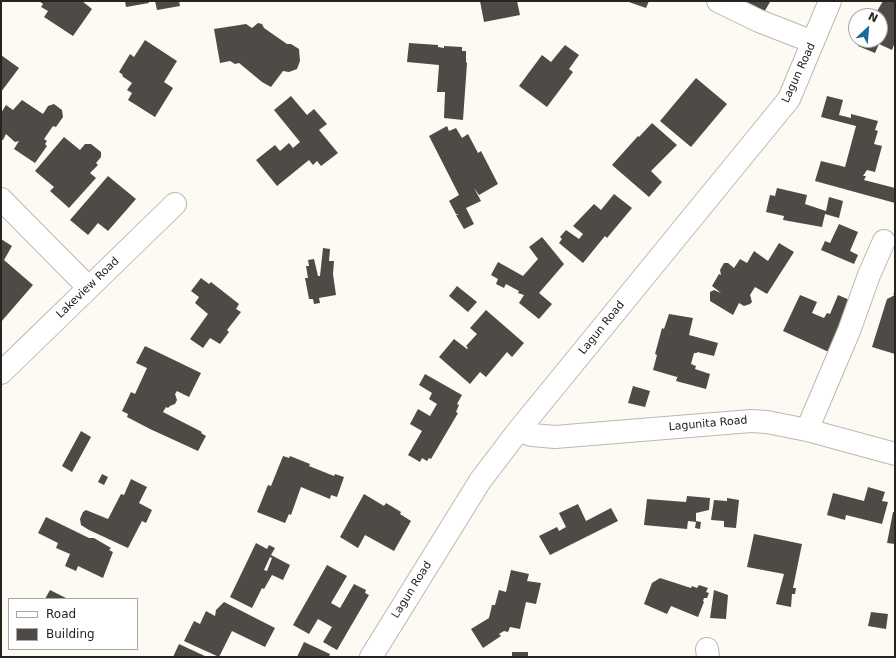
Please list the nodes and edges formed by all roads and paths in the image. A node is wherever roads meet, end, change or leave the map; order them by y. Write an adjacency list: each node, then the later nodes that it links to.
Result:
1 (718, 1): 3 (street)
2 (830, 1): 3 (street, Lagun Road)
3 (813, 42): 10 (street, Lagun Road)
4 (1, 199): 7 (street)
5 (175, 204): 7 (street, Lakeview Road)
6 (884, 240): 9 (street)
7 (88, 287): 8 (street, Lakeview Road)
8 (1, 373)
9 (807, 430): 10 (street, Lagunita Road); 11 (street, Lagunita Road)
10 (518, 431): 12 (street, Lagun Road)
11 (895, 454)
12 (371, 657)

